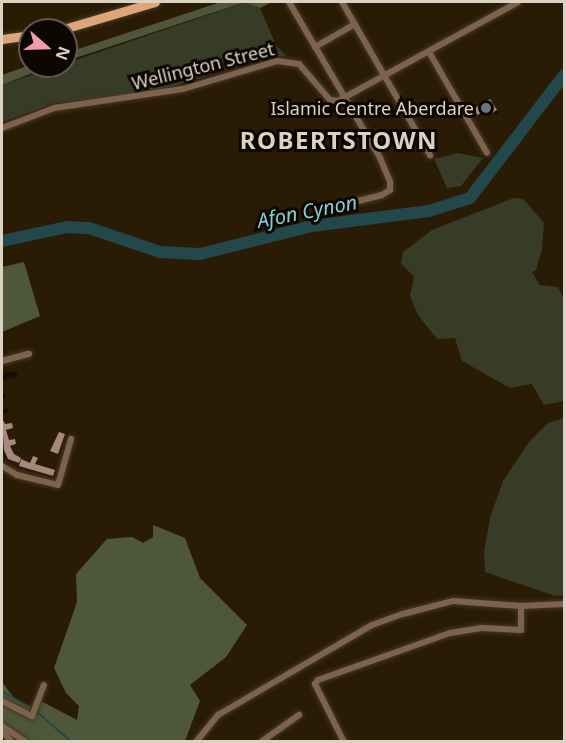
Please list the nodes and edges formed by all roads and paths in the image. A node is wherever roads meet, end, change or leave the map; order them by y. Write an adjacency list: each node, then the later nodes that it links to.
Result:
1 (155, 2): 6 (main road)
2 (289, 2): 9 (street)
3 (342, 2): 5 (street)
4 (518, 2): 10 (street)
5 (355, 24): 9 (street); 11 (street)
6 (78, 25)
7 (18, 37): 8 (main road)
8 (2, 39)
9 (315, 47): 12 (street)
10 (429, 52): 11 (street); 14 (street)
11 (387, 75): 12 (street); 15 (street)
12 (345, 99): 13 (street, Wellington Street); 16 (street)
13 (2, 128)
14 (487, 153)
15 (430, 155)
16 (318, 211)
17 (29, 354): 18 (street)
18 (2, 361)
19 (71, 439): 20 (street)
20 (2, 466)
21 (564, 604): 22 (street)
22 (521, 606): 30 (street); 32 (street)
23 (44, 685): 24 (street)
24 (2, 701)
25 (299, 715): 31 (street)
26 (2, 726): 29 (street)
27 (2, 731): 28 (street)
28 (12, 741)
29 (26, 741)
30 (196, 741)
31 (261, 741)
32 (344, 741)

